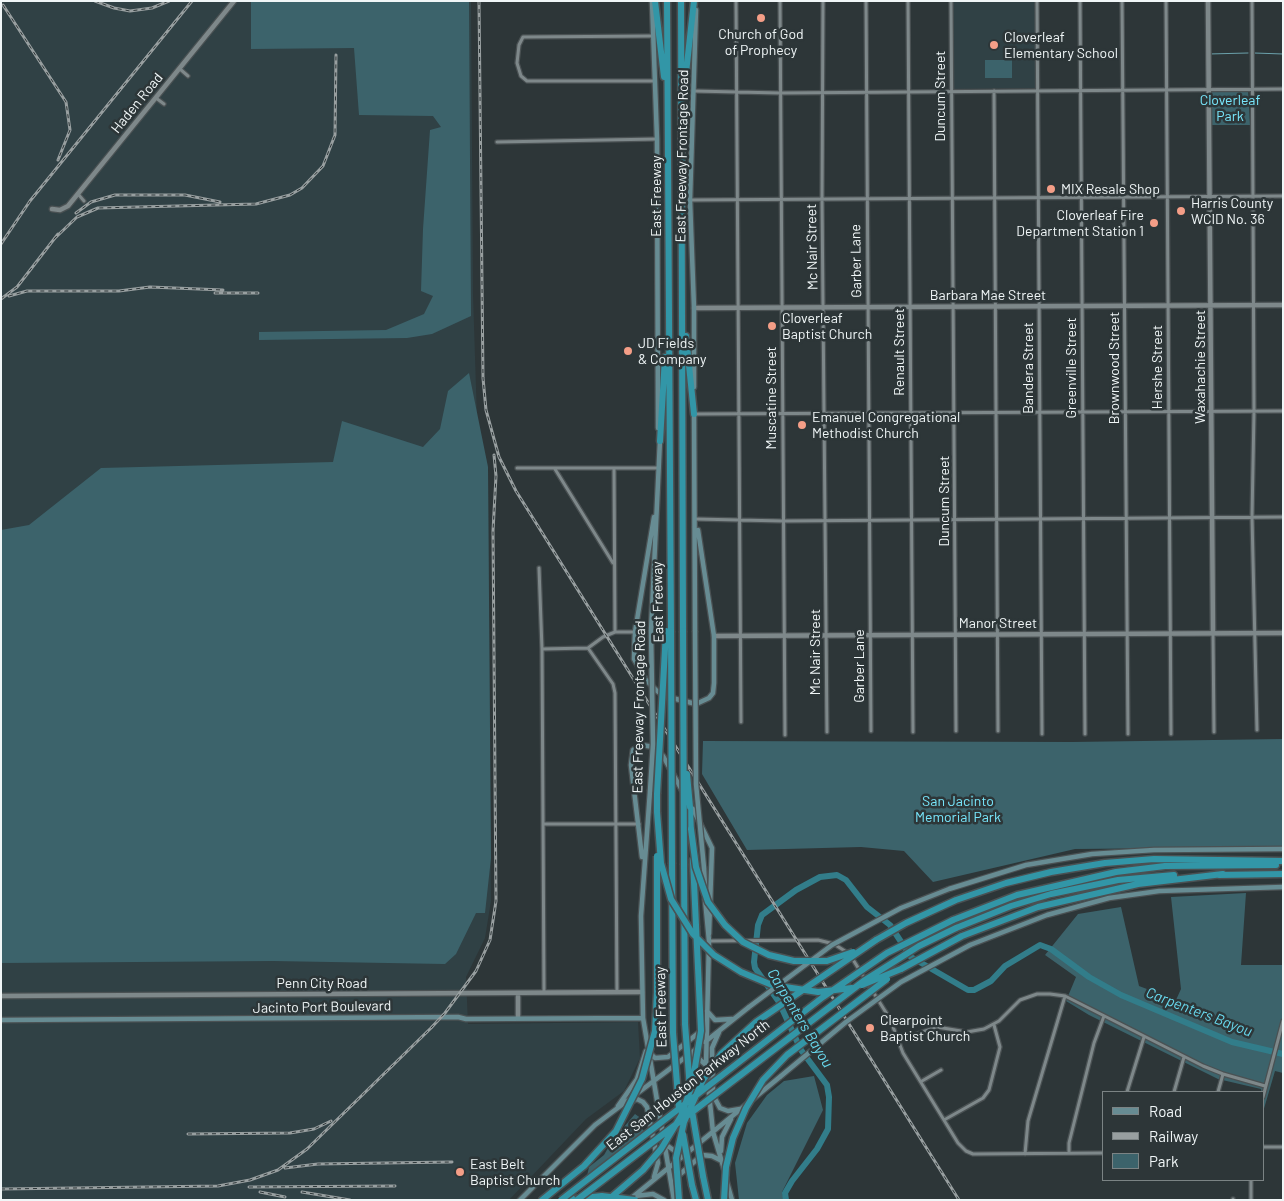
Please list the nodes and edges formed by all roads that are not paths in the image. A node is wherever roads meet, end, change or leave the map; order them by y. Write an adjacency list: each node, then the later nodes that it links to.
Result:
1 (234, 1): 19 (street, Haden Road)
2 (654, 1): 18 (main road, East Freeway Frontage Road); 39 (highway)
3 (667, 1): 39 (highway, East Freeway)
4 (681, 1): 40 (highway, East Freeway)
5 (695, 1): 27 (main road, East Freeway Frontage Road); 40 (highway)
6 (736, 1): 28 (street)
7 (780, 1): 36 (street, Muscatine Street)
8 (823, 1): 32 (street, Mc Nair Street)
9 (866, 1): 33 (street, Garber Lane)
10 (908, 1): 34 (street, Renault Street)
11 (951, 1): 35 (street, Duncum Street)
12 (1037, 1): 30 (street, Bandera Street)
13 (1080, 1): 31 (street, Greenville Street)
14 (1122, 1): 24 (street, Brownwood Street)
15 (1166, 1): 25 (street, Hershe Street)
16 (1208, 1): 26 (street, Waxahachie Street)
17 (1252, 1): 22 (street)
18 (653, 36): 21 (main road, East Freeway Frontage Road); 21 (street)
19 (180, 69): 20 (street); 37 (street, Haden Road)
20 (188, 76)
21 (655, 81): 41 (main road, East Freeway Frontage Road)
22 (1252, 89): 23 (street); 26 (street); 44 (street)
23 (1283, 89)
24 (1123, 90): 25 (street); 31 (street); 46 (street, Brownwood Street)
25 (1166, 90): 26 (street); 47 (street, Hershe Street)
26 (1209, 90): 48 (street, Waxahachie Street)
27 (694, 91): 28 (street); 57 (main road, East Freeway Frontage Road)
28 (737, 91): 36 (street); 58 (street)
29 (994, 91): 30 (street); 35 (street); 51 (street)
30 (1038, 91): 31 (street); 52 (street, Bandera Street)
31 (1081, 91): 53 (street, Greenville Street)
32 (822, 92): 33 (street); 36 (street); 55 (street, Mc Nair Street)
33 (866, 92): 34 (street); 56 (street, Garber Lane)
34 (909, 92): 35 (street); 49 (street, Renault Street)
35 (952, 92): 50 (street, Duncum Street)
36 (780, 93): 54 (street, Muscatine Street)
37 (156, 98): 38 (street); 43 (street, Haden Road)
38 (164, 104)
39 (668, 107): 73 (highway, East Freeway)
40 (682, 118): 61 (highway, East Freeway)
41 (657, 138): 42 (street); 93 (main road, East Freeway Frontage Road)
42 (497, 142)
43 (78, 194): 59 (street); 60 (street, Haden Road)
44 (1252, 196): 45 (street); 48 (street); 63 (street)
45 (1283, 196)
46 (1123, 197): 47 (street); 53 (street); 68 (street, Brownwood Street)
47 (1166, 197): 48 (street); 69 (street, Hershe Street)
48 (1208, 197): 62 (street, Waxahachie Street)
49 (908, 198): 50 (street); 56 (street); 71 (street, Renault Street)
50 (952, 198): 51 (street); 72 (street, Duncum Street)
51 (994, 198): 52 (street); 65 (street)
52 (1037, 198): 53 (street); 66 (street, Bandera Street)
53 (1080, 198): 67 (street, Greenville Street)
54 (780, 199): 55 (street); 58 (street); 76 (street, Muscatine Street)
55 (822, 199): 56 (street); 77 (street, Mc Nair Street)
56 (866, 199): 70 (street, Garber Lane)
57 (690, 200): 58 (street); 74 (main road, East Freeway Frontage Road)
58 (736, 200): 75 (street)
59 (84, 201)
60 (52, 209)
61 (683, 305): 89 (highway); 137 (highway, East Freeway, bridge)
62 (1210, 305): 63 (street, Barbara Mae Street); 69 (street, Barbara Mae Street); 82 (street, Waxahachie Street)
63 (1254, 305): 64 (street, Barbara Mae Street); 83 (street)
64 (1283, 305)
65 (996, 306): 66 (street, Barbara Mae Street); 72 (street, Barbara Mae Street); 87 (street)
66 (1039, 306): 67 (street, Barbara Mae Street); 88 (street, Bandera Street)
67 (1082, 306): 68 (street, Barbara Mae Street); 79 (street, Greenville Street)
68 (1125, 306): 69 (street, Barbara Mae Street); 80 (street, Brownwood Street)
69 (1168, 306): 81 (street, Hershe Street)
70 (868, 307): 71 (street, Barbara Mae Street); 77 (street, Barbara Mae Street); 84 (street, Garber Lane)
71 (910, 307): 72 (street, Barbara Mae Street); 85 (street, Renault Street)
72 (953, 307): 86 (street, Duncum Street)
73 (669, 308): 93 (highway); 116 (highway, East Freeway)
74 (694, 308): 75 (street, Barbara Mae Street); 89 (main road, East Freeway Frontage Road)
75 (738, 308): 76 (street, Barbara Mae Street); 90 (street)
76 (782, 308): 77 (street, Barbara Mae Street); 91 (street, Muscatine Street)
77 (824, 308): 92 (street, Mc Nair Street)
78 (1283, 411): 83 (street)
79 (1083, 412): 80 (street); 88 (street); 101 (street, Greenville Street)
80 (1126, 412): 81 (street); 104 (street, Brownwood Street)
81 (1169, 412): 82 (street); 102 (street, Hershe Street)
82 (1211, 412): 83 (street); 105 (street, Waxahachie Street)
83 (1254, 412): 99 (street)
84 (868, 413): 85 (street); 92 (street); 107 (street, Garber Lane)
85 (911, 413): 86 (street); 108 (street, Renault Street)
86 (954, 413): 87 (street); 109 (street, Duncum Street)
87 (996, 413): 88 (street); 110 (street)
88 (1040, 413): 111 (street, Bandera Street)
89 (694, 414): 90 (street); 103 (main road, East Freeway Frontage Road)
90 (739, 414): 91 (street); 112 (street)
91 (782, 414): 92 (street); 113 (street, Muscatine Street)
92 (825, 414): 106 (street, Mc Nair Street)
93 (660, 441): 97 (main road, East Freeway Frontage Road)
94 (517, 468): 95 (street)
95 (555, 468): 96 (street); 114 (street)
96 (614, 468): 97 (street); 114 (street)
97 (659, 468): 98 (main road, East Freeway Frontage Road)
98 (658, 496): 118 (main road); 160 (main road, East Freeway Frontage Road, bridge)
99 (1252, 517): 100 (street); 105 (street); 122 (street)
100 (1283, 517)
101 (1084, 518): 104 (street); 111 (street); 127 (street, Greenville Street)
102 (1170, 518): 104 (street); 105 (street); 120 (street, Hershe Street)
103 (696, 519): 112 (street); 131 (main road); 162 (main road, East Freeway Frontage Road, bridge)
104 (1126, 519): 119 (street, Brownwood Street)
105 (1212, 519): 121 (street, Waxahachie Street)
106 (826, 520): 107 (street); 113 (street); 128 (street, Mc Nair Street)
107 (869, 520): 108 (street); 129 (street, Garber Lane)
108 (911, 520): 109 (street); 130 (street, Renault Street)
109 (955, 520): 110 (street); 124 (street, Duncum Street)
110 (997, 520): 111 (street); 125 (street)
111 (1040, 520): 126 (street, Bandera Street)
112 (739, 521): 113 (street); 132 (street)
113 (783, 521): 133 (street, Muscatine Street)
114 (614, 564): 117 (street)
115 (539, 568): 135 (street)
116 (669, 631): 150 (highway, bridge); 218 (highway, East Freeway, bridge)
117 (615, 632): 118 (street); 134 (street)
118 (634, 632): 131 (main road)
119 (1127, 633): 120 (street, Manor Street); 127 (street, Manor Street); 147 (street, Brownwood Street)
120 (1170, 633): 121 (street, Manor Street); 148 (street, Hershe Street)
121 (1213, 633): 122 (street, Manor Street); 144 (street, Waxahachie Street)
122 (1254, 633): 123 (street, Manor Street); 138 (street)
123 (1283, 633)
124 (956, 634): 125 (street, Manor Street); 130 (street, Manor Street); 140 (street, Duncum Street)
125 (998, 634): 126 (street, Manor Street); 141 (street)
126 (1041, 634): 127 (street, Manor Street); 145 (street, Bandera Street)
127 (1084, 634): 146 (street, Greenville Street)
128 (826, 635): 129 (street, Manor Street); 133 (street, Manor Street); 142 (street, Mc Nair Street)
129 (870, 635): 130 (street, Manor Street); 139 (street, Garber Lane)
130 (912, 635): 143 (street, Renault Street)
131 (714, 636): 132 (street, Manor Street)
132 (740, 636): 133 (street, Manor Street); 136 (street)
133 (784, 636): 149 (street, Muscatine Street)
134 (588, 648): 135 (street); 152 (street)
135 (542, 650): 151 (street)
136 (741, 722)
137 (684, 725): 154 (highway, bridge); 227 (highway, East Freeway, bridge)
138 (1257, 730)
139 (871, 731)
140 (956, 731)
141 (998, 731)
142 (827, 732)
143 (913, 732)
144 (1214, 732)
145 (1042, 734)
146 (1085, 734)
147 (1128, 734)
148 (1171, 734)
149 (785, 735)
150 (657, 812): 165 (highway, bridge); 220 (highway, bridge)
151 (543, 824): 152 (street); 168 (street)
152 (616, 824): 153 (street); 166 (street)
153 (639, 824): 160 (main road); 162 (main road)
154 (691, 829): 163 (highway, bridge); 216 (highway, bridge)
155 (1283, 849): 176 (main road, East Sam Houston Parkway North, bridge)
156 (1283, 860): 163 (highway)
157 (1283, 865): 221 (highway, East Sam Houston Parkway North, bridge)
158 (1223, 874): 159 (highway, East Sam Houston Parkway North); 165 (highway); 223 (highway, East Sam Houston Parkway North, bridge)
159 (1283, 874)
160 (642, 876): 167 (main road, East Freeway Frontage Road)
161 (1283, 887): 199 (main road, bridge)
162 (709, 934): 164 (main road, East Freeway Frontage Road)
163 (876, 940): 226 (highway, bridge)
164 (710, 941): 172 (main road, East Freeway Frontage Road); 183 (street)
165 (900, 969): 228 (highway, bridge)
166 (616, 992): 167 (street, Penn City Road); 168 (street, Penn City Road)
167 (642, 992): 175 (main road, East Freeway Frontage Road)
168 (544, 993): 169 (street, Penn City Road)
169 (518, 994): 170 (street, Penn City Road); 174 (street)
170 (1, 996)
171 (1065, 996): 173 (street); 180 (street); 210 (street)
172 (706, 1010): 176 (main road); 179 (main road, East Freeway Frontage Road)
173 (1104, 1016): 182 (street); 207 (street)
174 (518, 1018): 175 (main road, Jacinto Port Boulevard); 177 (main road, Jacinto Port Boulevard)
175 (643, 1018): 185 (main road, East Freeway Frontage Road)
176 (734, 1019): 181 (main road, East Sam Houston Parkway North)
177 (1, 1020)
178 (1283, 1021): 193 (street)
179 (706, 1022): 184 (main road, East Freeway Frontage Road); 185 (main road)
180 (994, 1025): 183 (street); 202 (street)
181 (719, 1031): 184 (main road, East Sam Houston Parkway North); 199 (main road)
182 (1144, 1037): 187 (street); 194 (street)
183 (899, 1040): 191 (street)
184 (705, 1042): 186 (main road, East Sam Houston Parkway North); 188 (main road, East Freeway Frontage Road)
185 (647, 1050): 192 (main road, East Freeway Frontage Road); 200 (main road)
186 (688, 1055): 188 (main road); 192 (main road, East Sam Houston Parkway North)
187 (1184, 1057): 190 (street); 195 (street)
188 (706, 1065): 203 (main road, East Freeway Frontage Road)
189 (942, 1070): 191 (street)
190 (1223, 1074): 193 (street); 196 (street)
191 (922, 1081): 202 (street)
192 (653, 1082): 198 (main road, East Sam Houston Parkway North); 204 (main road, East Freeway Frontage Road)
193 (1265, 1086): 197 (street)
194 (1127, 1091)
195 (1174, 1091)
196 (1218, 1091)
197 (1264, 1091)
198 (623, 1104): 200 (main road, East Sam Houston Parkway North); 213 (main road)
199 (741, 1109): 201 (main road)
200 (615, 1110): 219 (main road, East Sam Houston Parkway North)
201 (732, 1116): 203 (main road); 211 (main road)
202 (944, 1120): 210 (street)
203 (713, 1132): 209 (main road); 211 (main road, East Freeway Frontage Road)
204 (664, 1143): 209 (main road); 212 (main road, East Freeway Frontage Road)
205 (1264, 1147): 206 (street)
206 (1283, 1147)
207 (1069, 1153): 208 (street); 210 (street)
208 (1102, 1153)
209 (684, 1154): 212 (main road)
210 (1025, 1154)
211 (722, 1159): 215 (main road); 229 (main road, East Freeway Frontage Road)
212 (668, 1167): 213 (main road); 215 (main road, East Freeway Frontage Road)
213 (652, 1180): 217 (main road)
214 (1251, 1181): 230 (street)
215 (672, 1190): 225 (main road, East Freeway Frontage Road)
216 (605, 1198): 217 (highway, bridge); 222 (highway)
217 (633, 1199): 224 (main road)
218 (695, 1199)
219 (520, 1200)
220 (542, 1200)
221 (561, 1200)
222 (565, 1200)
223 (577, 1200)
224 (664, 1200)
225 (674, 1200)
226 (679, 1200)
227 (708, 1200)
228 (724, 1200)
229 (732, 1200)
230 (1251, 1200)

